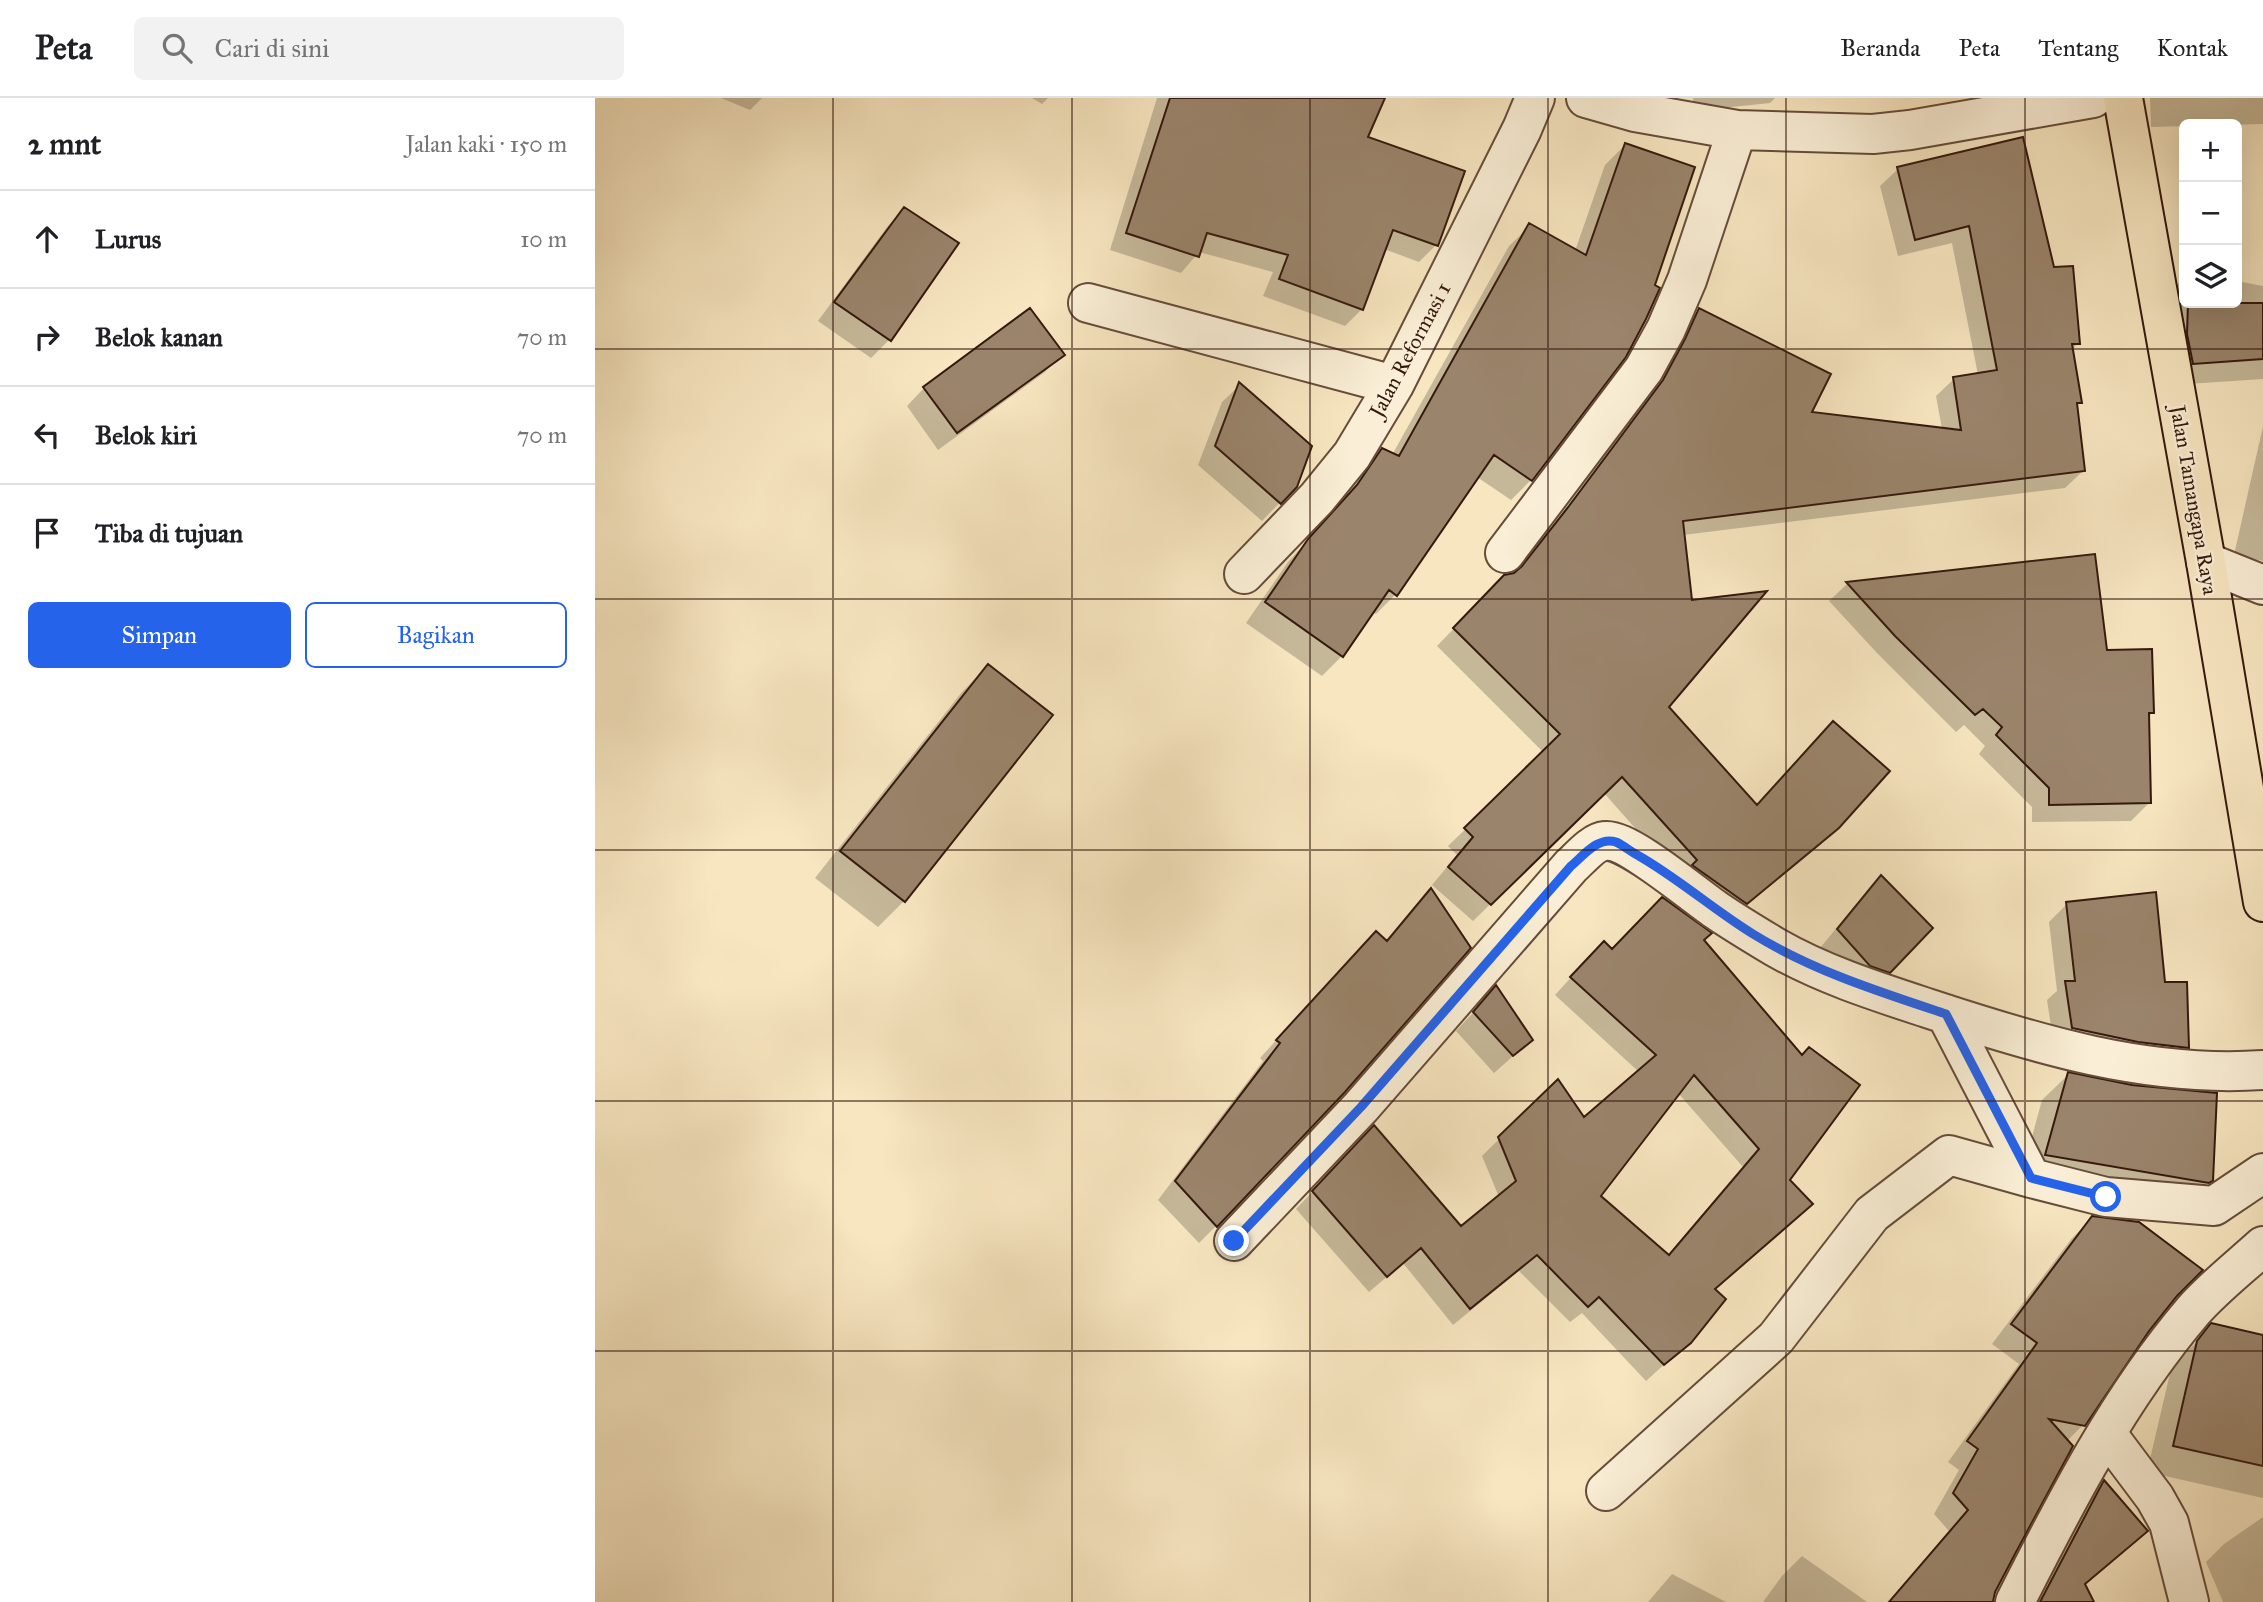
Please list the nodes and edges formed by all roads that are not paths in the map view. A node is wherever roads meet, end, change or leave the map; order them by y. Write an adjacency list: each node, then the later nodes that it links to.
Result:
1 (1535, 98): 7 (street, Jalan Reformasi 1)
2 (1586, 98): 5 (street)
3 (2093, 98): 5 (street)
4 (2123, 98): 9 (main road, Jalan Tamangapa Raya)
5 (1737, 130): 8 (street)
6 (1088, 303): 7 (street)
7 (1394, 385): 10 (street, Jalan Reformasi 1)
8 (1505, 553)
9 (2206, 562): 11 (street); 12 (main road, Jalan Tamangapa Raya)
10 (1244, 575)
11 (2263, 585)
12 (2263, 902)
13 (1946, 1014): 14 (street); 16 (street); 17 (street)
14 (2263, 1070)
15 (2263, 1173): 16 (street)
16 (2031, 1178): 20 (street)
17 (1234, 1241)
18 (2263, 1246): 19 (street)
19 (2107, 1434): 21 (street); 22 (street)
20 (1605, 1491)
21 (2015, 1602)
22 (2189, 1602)

